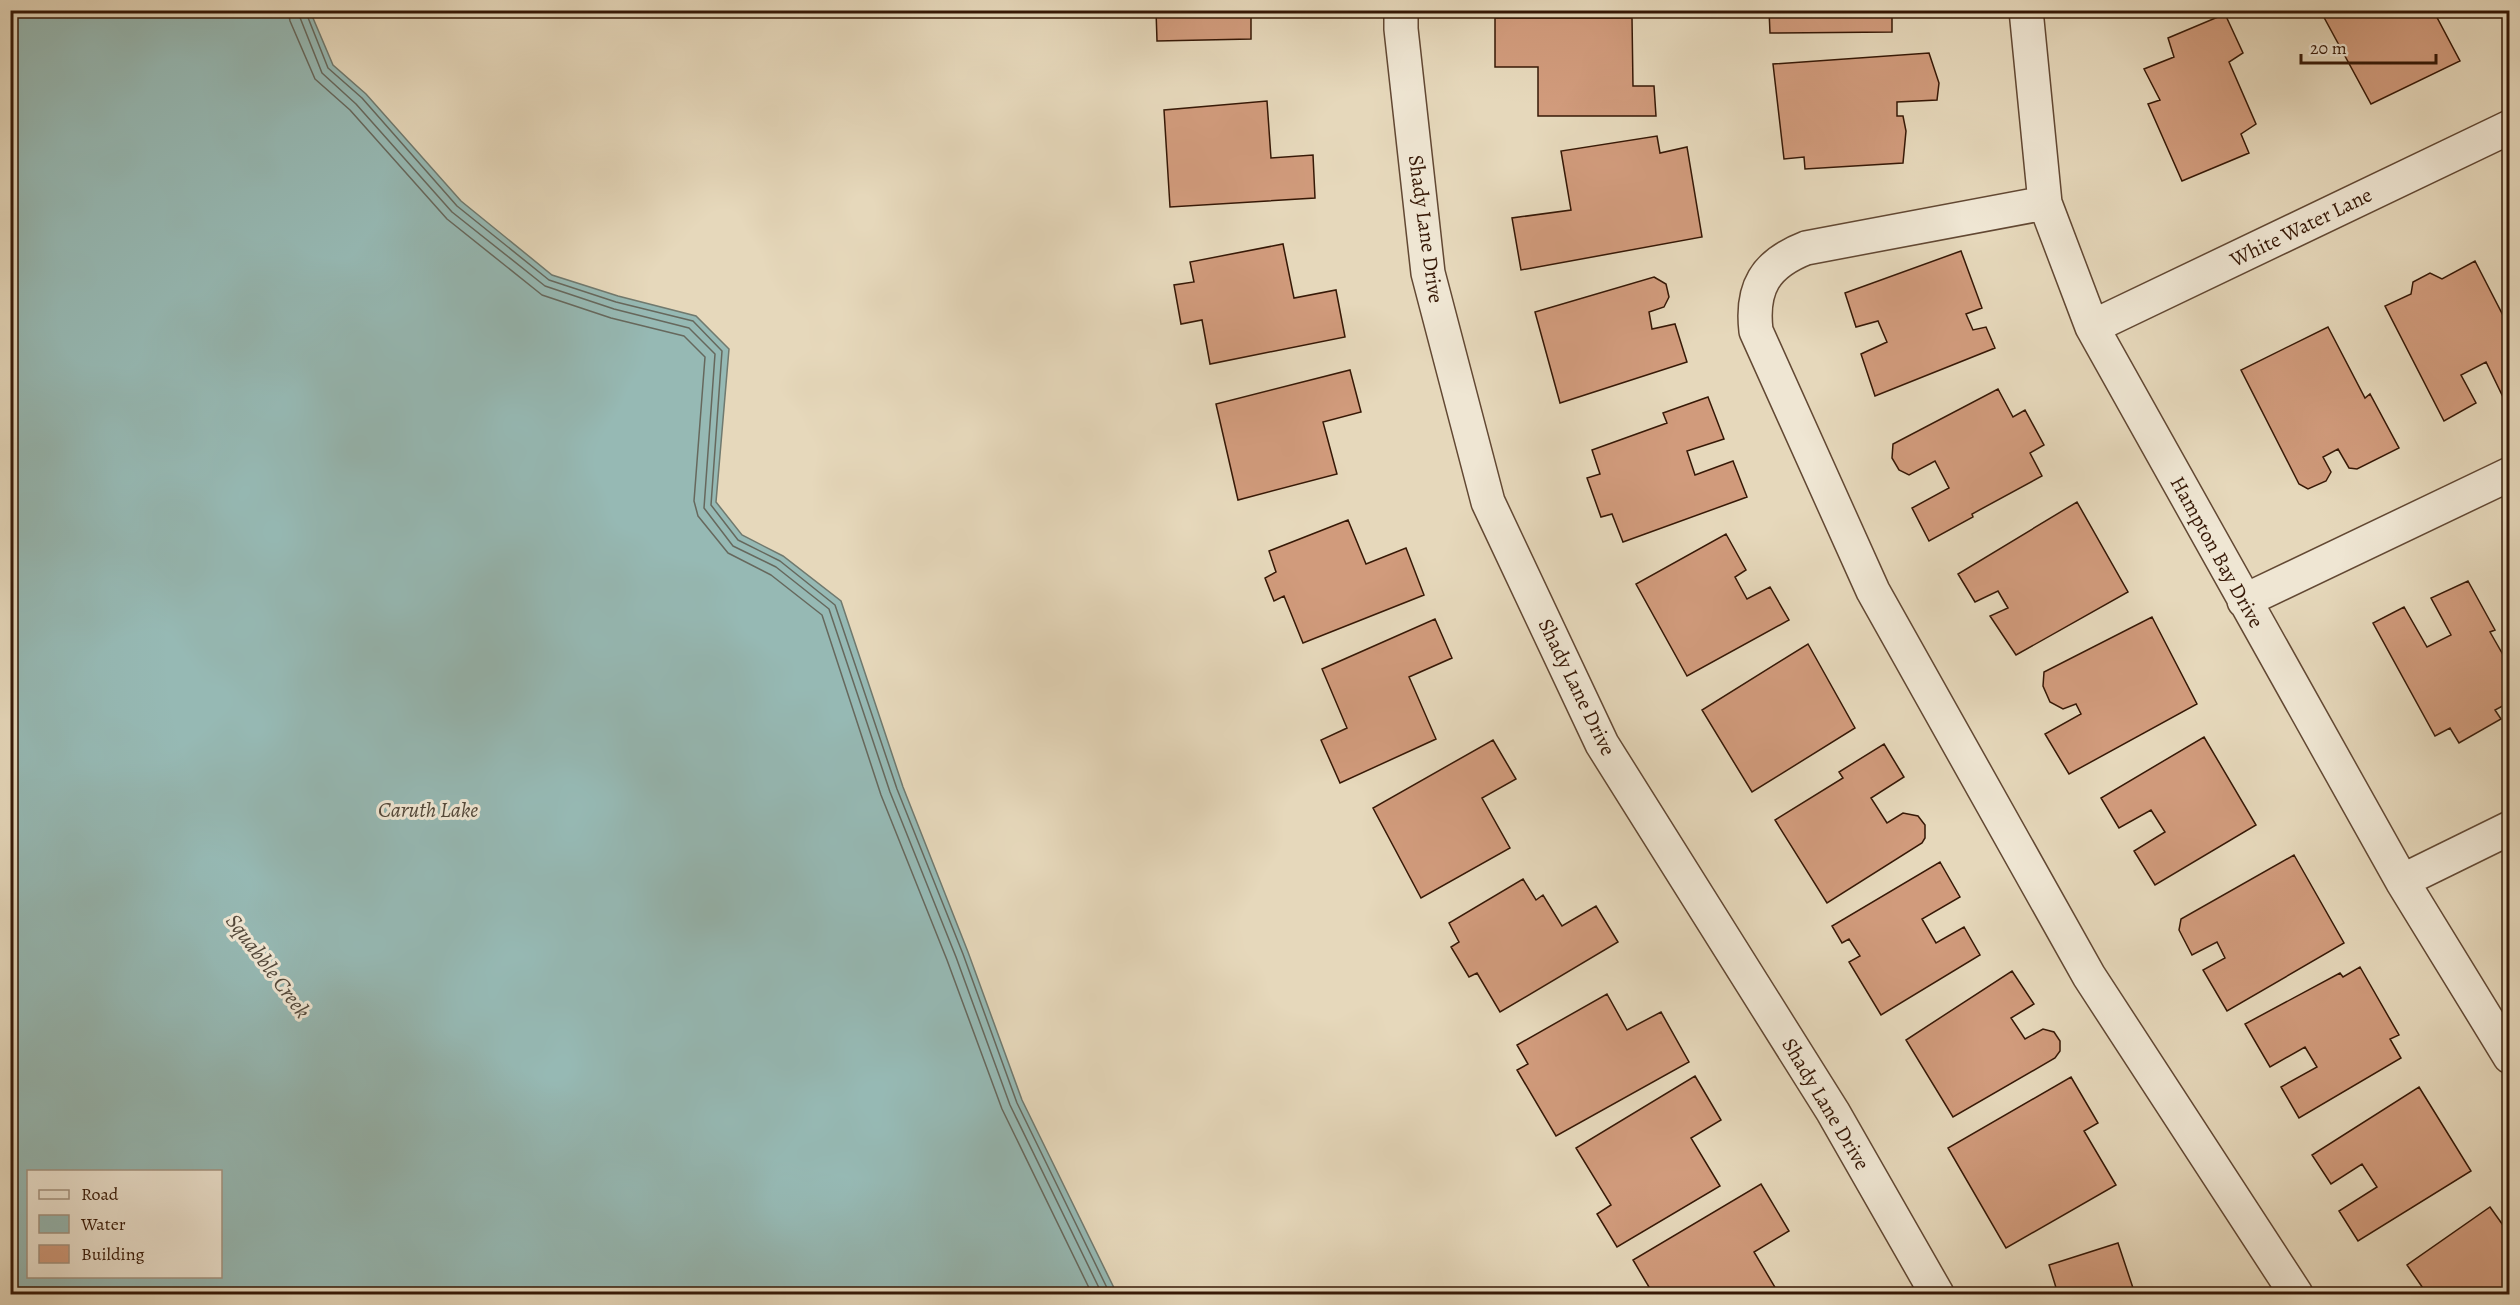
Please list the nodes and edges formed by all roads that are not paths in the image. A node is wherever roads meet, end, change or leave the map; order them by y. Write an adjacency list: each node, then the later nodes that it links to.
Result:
1 (1401, 10): 11 (street, Shady Lane Drive)
2 (2029, 12): 4 (street, Hampton Bay Drive)
3 (2510, 127): 5 (street, White Water Lane)
4 (2045, 203): 5 (street, Hampton Bay Drive); 12 (street)
5 (2092, 327): 7 (street, Hampton Bay Drive)
6 (2510, 474): 7 (street)
7 (2244, 601): 9 (street, Hampton Bay Drive)
8 (2510, 828): 9 (street)
9 (2402, 881): 10 (street, Hampton Bay Drive)
10 (2510, 1057)
11 (1937, 1294)
12 (2296, 1294)

